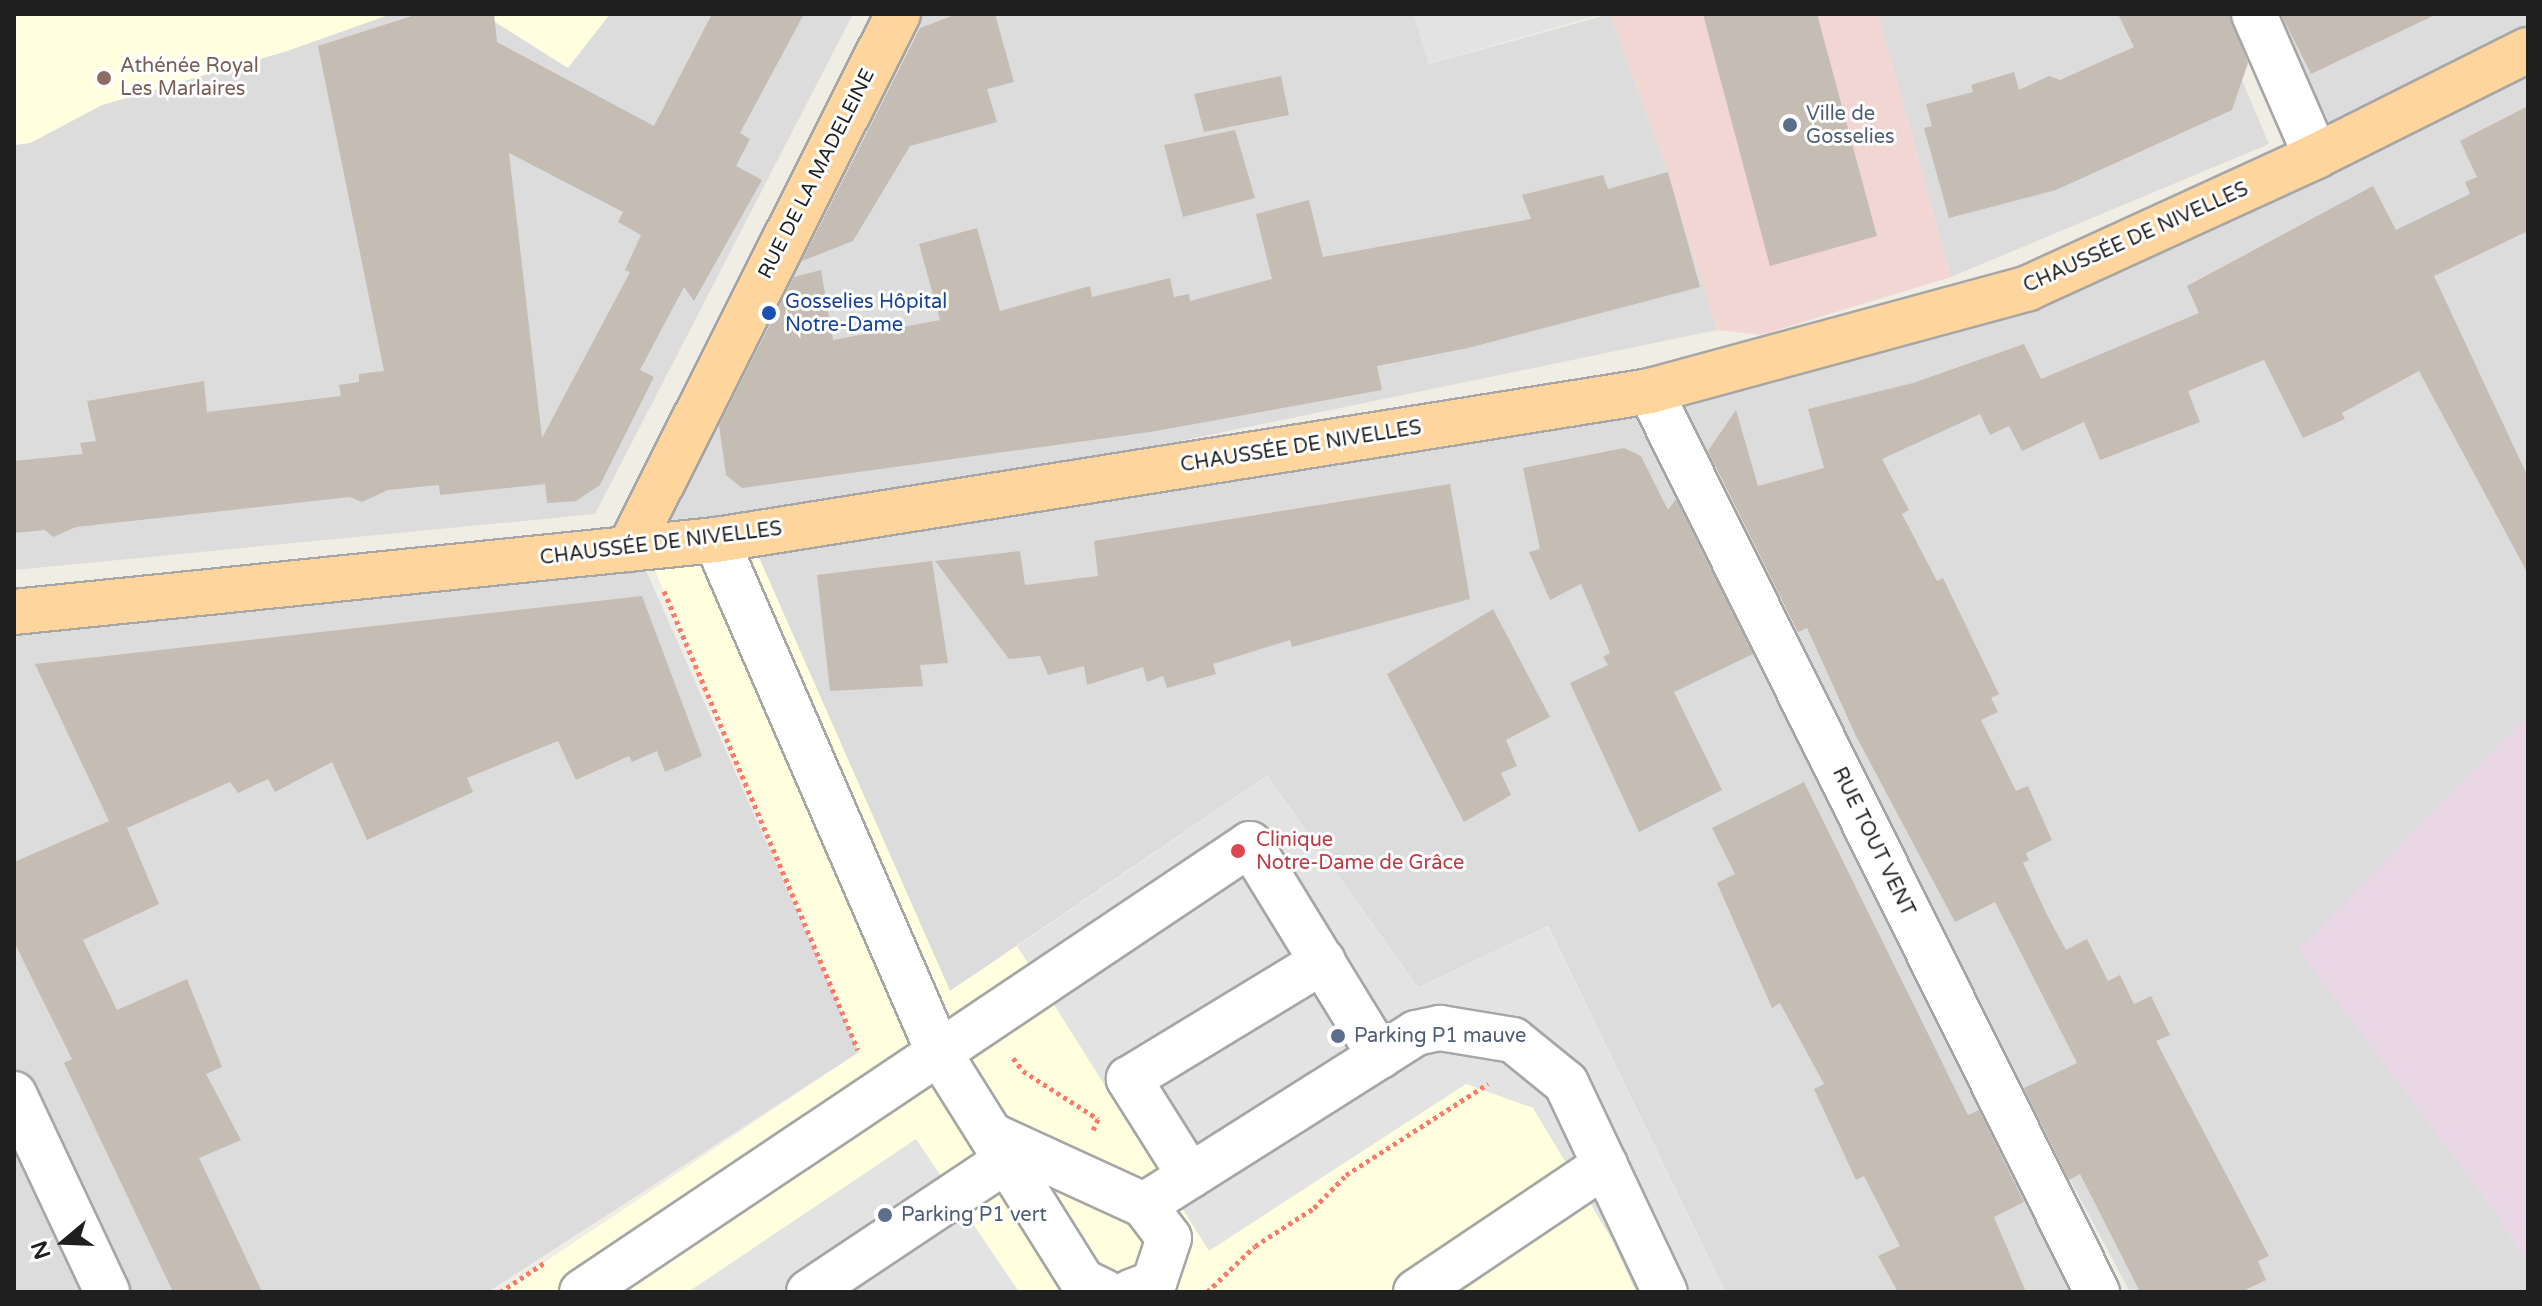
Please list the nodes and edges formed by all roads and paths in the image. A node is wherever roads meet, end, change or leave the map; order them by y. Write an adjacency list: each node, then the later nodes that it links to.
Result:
1 (898, 14): 7 (main road, RUE DE LA MADELEINE)
2 (2254, 14): 4 (street)
3 (2528, 50): 4 (main road, CHAUSSÉE DE NIVELLES)
4 (2316, 156): 5 (main road, CHAUSSÉE DE NIVELLES)
5 (1650, 391): 6 (main road, CHAUSSÉE DE NIVELLES); 27 (street, RUE TOUT VENT)
6 (716, 540): 7 (main road, CHAUSSÉE DE NIVELLES); 10 (street)
7 (629, 549): 8 (main road, CHAUSSÉE DE NIVELLES); 11 (path)
8 (14, 612)
9 (1323, 961): 10 (street); 12 (street); 17 (street)
10 (938, 1051): 15 (street); 20 (street)
11 (859, 1052)
12 (1380, 1056): 13 (street); 17 (street)
13 (1534, 1056): 16 (street); 24 (path)
14 (17, 1107): 19 (street)
15 (999, 1148): 18 (street); 21 (street); 22 (street)
16 (1605, 1165): 25 (street); 26 (street)
17 (1190, 1176): 18 (street)
18 (1144, 1205): 23 (street)
19 (107, 1292)
20 (582, 1292)
21 (809, 1292)
22 (1105, 1292)
23 (1131, 1292)
24 (1207, 1292)
25 (1416, 1292)
26 (1665, 1292)
27 (2097, 1292)

